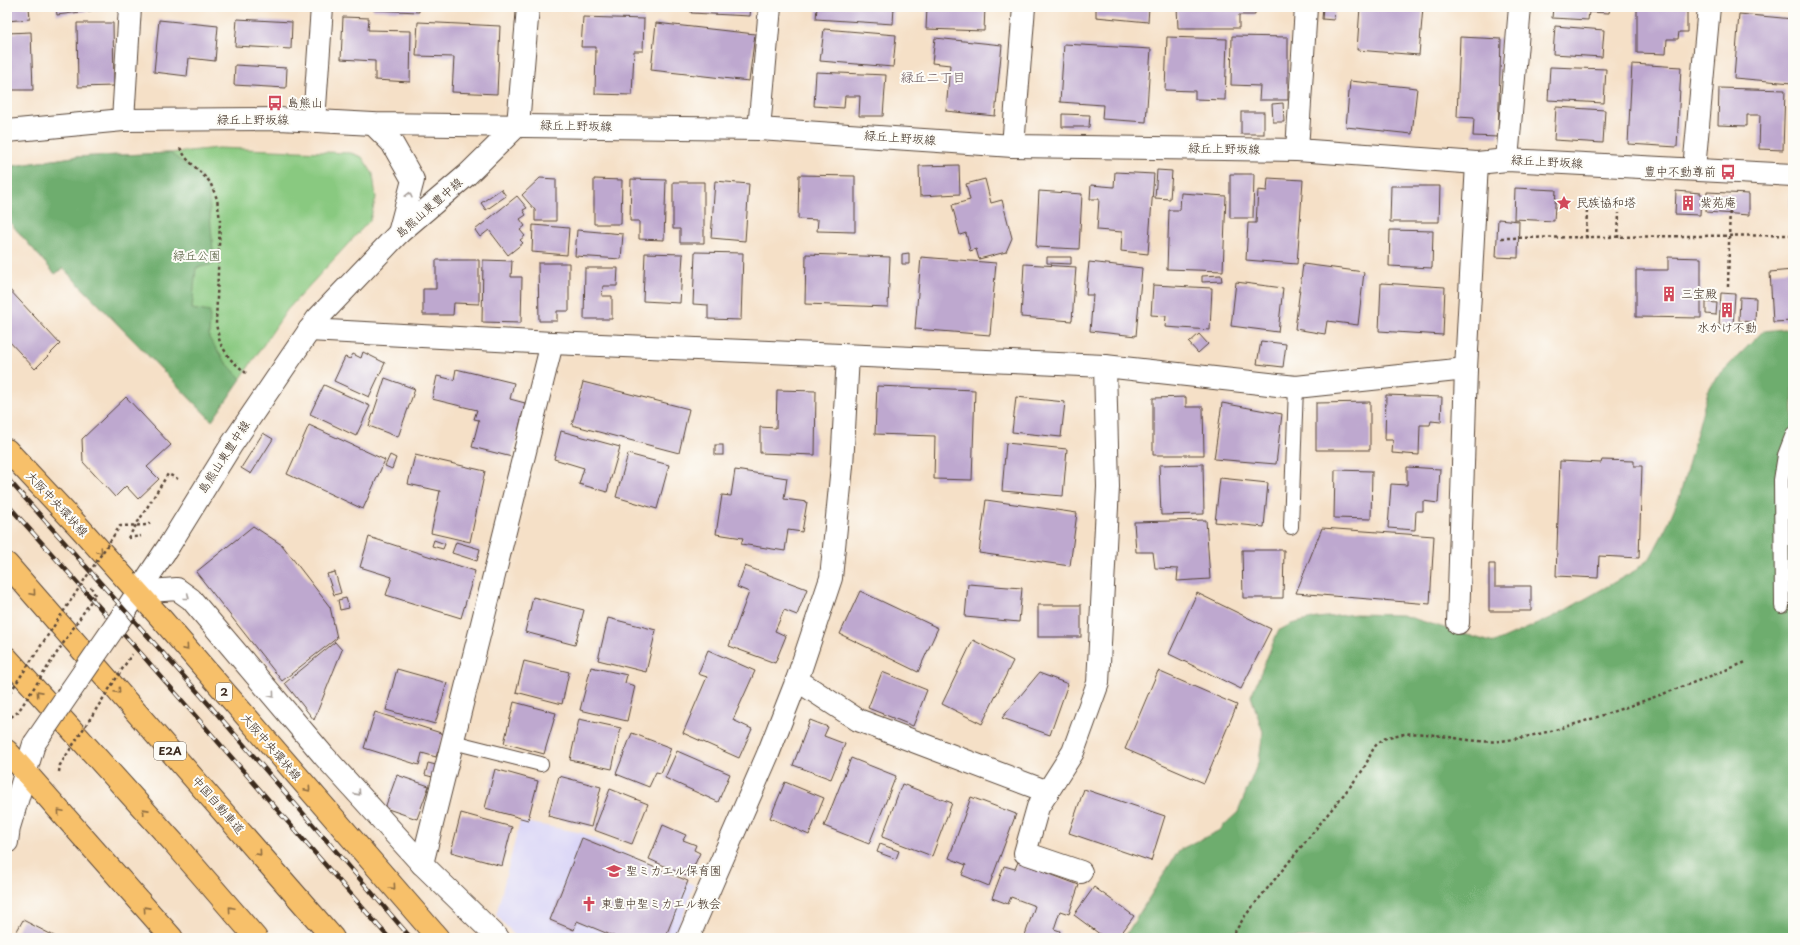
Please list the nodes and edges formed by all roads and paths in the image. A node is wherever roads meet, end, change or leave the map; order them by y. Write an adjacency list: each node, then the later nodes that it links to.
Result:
1 (130, 7): 9 (street)
2 (322, 7): 10 (street)
3 (528, 7): 12 (street)
4 (770, 7): 13 (street)
5 (1024, 7): 16 (street)
6 (1306, 7): 17 (street)
7 (1520, 7): 18 (street)
8 (1709, 7): 20 (street)
9 (123, 120): 10 (street, 緑丘上野坂線); 14 (street, 緑丘上野坂線)
10 (314, 121): 11 (street, 緑丘上野坂線)
11 (373, 124): 12 (street, 緑丘上野坂線); 25 (street, one-way to 11)
12 (518, 125): 13 (street, 緑丘上野坂線); 25 (street, 島熊山東豊中線)
13 (760, 129): 16 (street, 緑丘上野坂線)
14 (7, 131)
15 (179, 145): 37 (path)
16 (1013, 146): 17 (street, 緑丘上野坂線)
17 (1297, 150): 19 (street, 緑丘上野坂線)
18 (1507, 160): 19 (street, 緑丘上野坂線); 20 (street, 緑丘上野坂線)
19 (1477, 163): 30 (street)
20 (1694, 169): 21 (street, 緑丘上野坂線)
21 (1731, 172): 22 (street, 緑丘上野坂線); 27 (path)
22 (1793, 175)
23 (1587, 208): 28 (path)
24 (1619, 213): 29 (path)
25 (399, 233): 32 (street, 島熊山東豊中線)
26 (1793, 235): 27 (path)
27 (1728, 236): 29 (path); 31 (path)
28 (1586, 238): 29 (path); 30 (path)
29 (1618, 238)
30 (1472, 239): 36 (street)
31 (1728, 287)
32 (309, 330): 33 (street); 51 (street, 島熊山東豊中線)
33 (552, 343): 34 (street); 60 (street)
34 (848, 356): 35 (street); 57 (street)
35 (1105, 366): 38 (street); 65 (street)
36 (1466, 368): 38 (street); 53 (street)
37 (251, 378)
38 (1296, 387): 43 (lane)
39 (1793, 434): 52 (lane)
40 (7, 450): 51 (main road, 大阪中央環状線 / 2, one-way to 51)
41 (175, 484): 47 (path)
42 (150, 523): 58 (path, bridge)
43 (1291, 527)
44 (119, 533): 48 (path)
45 (146, 535): 47 (path)
46 (123, 536): 47 (path)
47 (128, 538)
48 (116, 539)
49 (7, 564): 71 (main road, 中国自動車道 / E2A, one-way to 71)
50 (91, 587): 59 (path, bridge)
51 (137, 592): 63 (street, 島熊山東豊中線, bridge); 67 (street, one-way to 67); 72 (main road, 大阪中央環状線 / 2, one-way to 72)
52 (1782, 606)
53 (1458, 623)
54 (133, 652): 64 (path, bridge)
55 (7, 658): 70 (main road, one-way to 55)
56 (1746, 662): 75 (path)
57 (797, 680): 65 (street); 74 (street)
58 (7, 697)
59 (11, 717)
60 (453, 742): 62 (lane); 67 (street)
61 (7, 751): 63 (main road)
62 (541, 764)
63 (26, 772): 66 (street, 島熊山東豊中線); 69 (main road, one-way to 63)
64 (59, 772)
65 (1048, 792): 68 (street)
66 (7, 842)
67 (422, 864): 73 (street)
68 (1081, 872)
69 (172, 938)
70 (256, 938)
71 (333, 938)
72 (438, 938)
73 (498, 938)
74 (688, 938)
75 (1231, 938)

